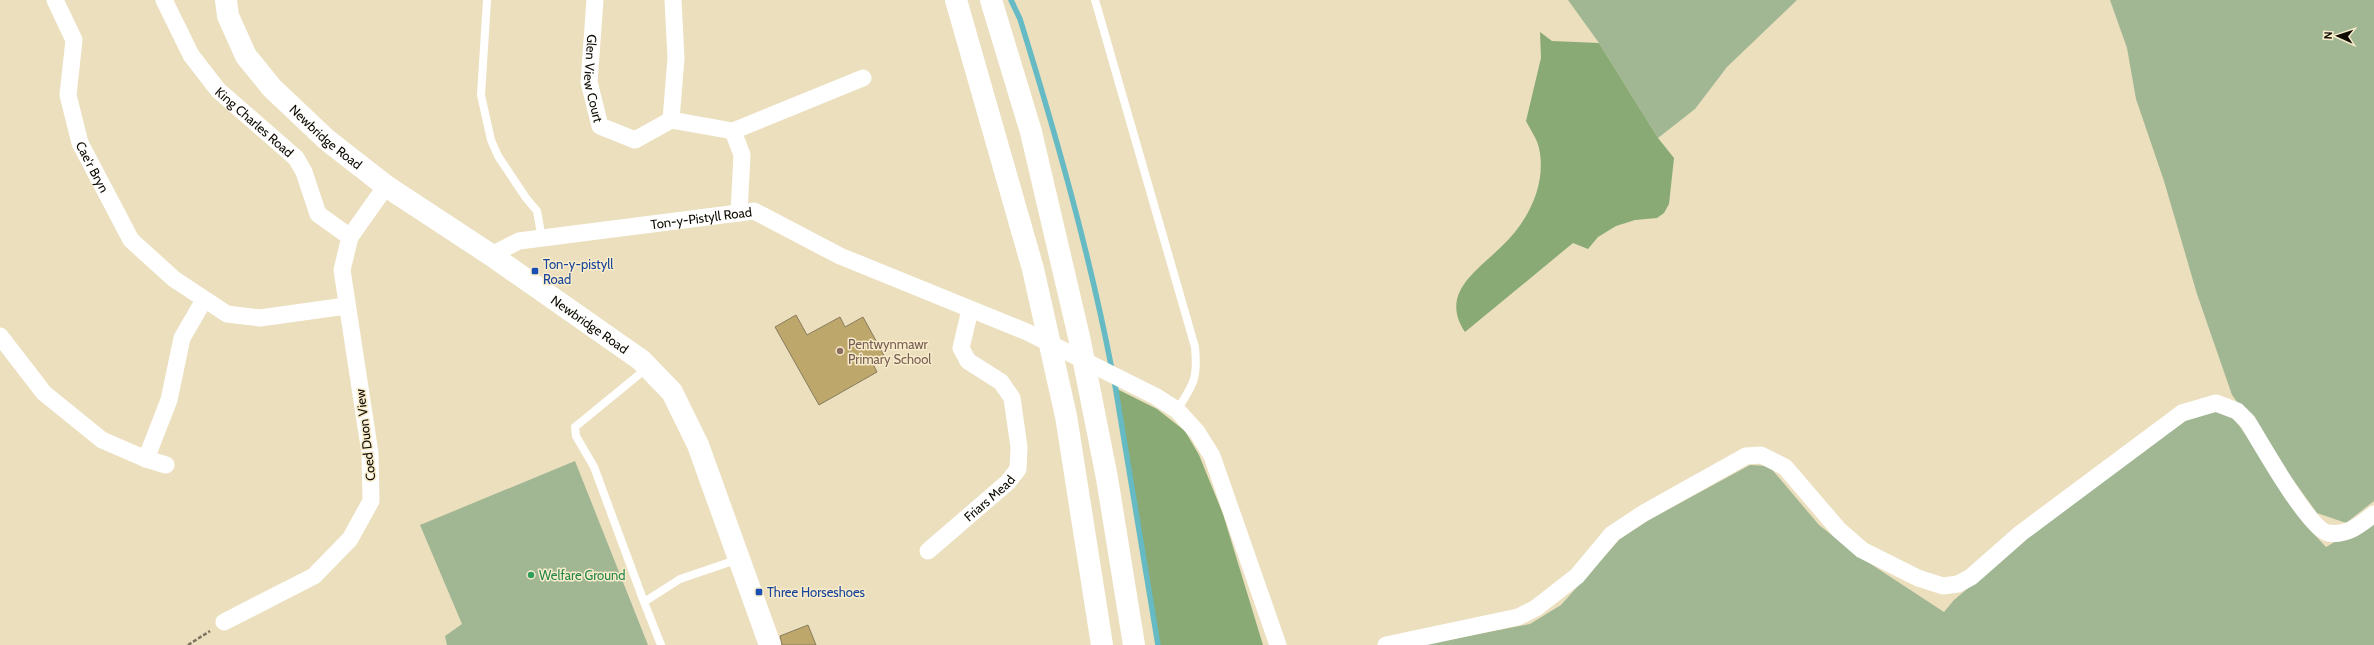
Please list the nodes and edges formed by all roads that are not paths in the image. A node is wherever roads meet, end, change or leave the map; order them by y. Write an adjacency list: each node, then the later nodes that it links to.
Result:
1 (54, 0): 18 (street, Cae'r Bryn)
2 (164, 0): 15 (street, King Charles Road)
3 (226, 0): 13 (main road, Newbridge Road)
4 (487, 0): 16 (lane)
5 (594, 0): 11 (street, Glen View Court)
6 (673, 0): 11 (street)
7 (956, 0): 33 (main road)
8 (991, 0): 34 (main road)
9 (1095, 0): 23 (lane)
10 (863, 78): 12 (street)
11 (671, 120): 12 (street)
12 (733, 131): 14 (street)
13 (386, 186): 15 (street, Coed Duon View); 17 (main road, Newbridge Road)
14 (739, 213): 16 (street, Ton-y-Pistyll Road); 20 (street, Ton-y-Pistyll Road)
15 (350, 237): 19 (street, Coed Duon View)
16 (542, 239): 17 (street, Ton-y-Pistyll Road)
17 (491, 255): 22 (main road, Newbridge Road)
18 (204, 300): 19 (street, Cae'r Bryn); 24 (street)
19 (346, 306): 30 (street, Coed Duon View)
20 (970, 310): 23 (street, Ton-y-Pistyll Road); 27 (street, Friars Mead)
21 (0, 336): 24 (street)
22 (648, 367): 28 (main road, Newbridge Road); 29 (lane)
23 (1177, 410): 35 (street, Ton-y-Pistyll Road)
24 (146, 459): 25 (street)
25 (166, 464)
26 (2374, 514): 36 (street)
27 (928, 552)
28 (740, 559): 29 (lane); 32 (main road, Newbridge Road)
29 (644, 602): 31 (lane)
30 (224, 622)
31 (661, 645)
32 (770, 645)
33 (1102, 645)
34 (1134, 645)
35 (1278, 645)
36 (1386, 645)

